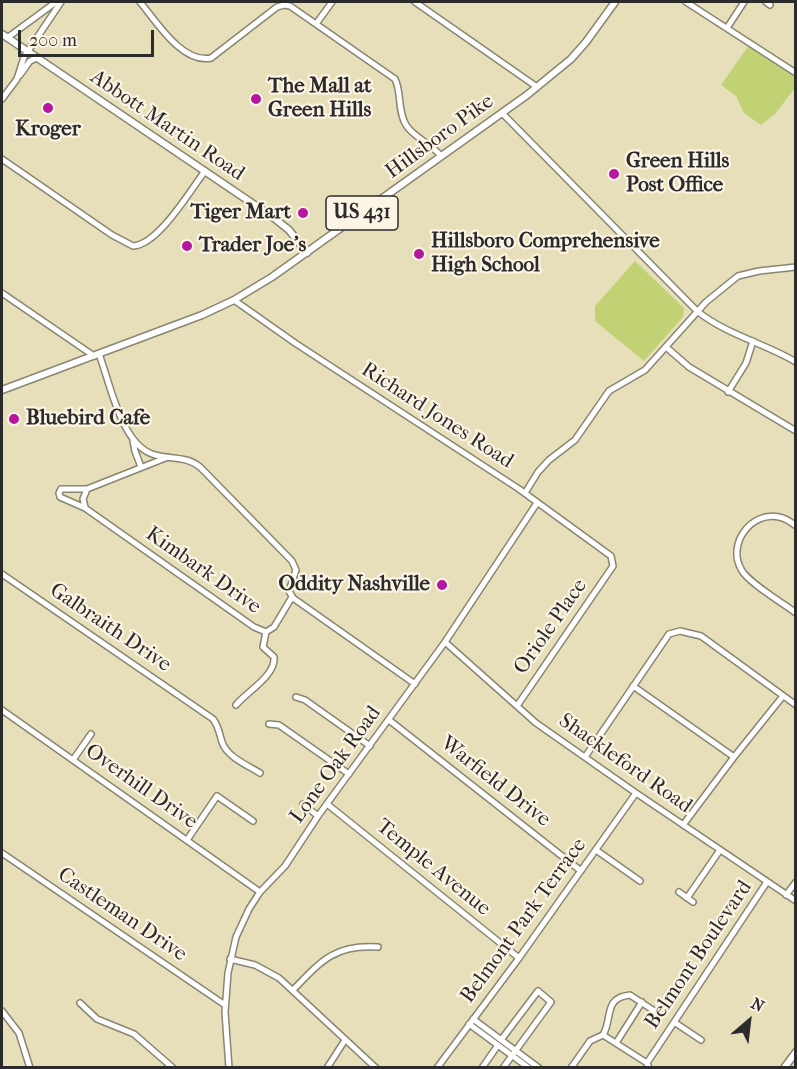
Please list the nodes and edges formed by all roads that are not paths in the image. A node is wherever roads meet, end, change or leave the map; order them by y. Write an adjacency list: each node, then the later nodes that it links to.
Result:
1 (56, 2): 11 (street)
2 (61, 2): 12 (street)
3 (140, 2): 9 (street)
4 (332, 2): 9 (street)
5 (415, 2): 16 (street)
6 (615, 2): 16 (main road, Hillsboro Pike / US 431)
7 (686, 2): 10 (street)
8 (744, 2): 10 (street)
9 (316, 24): 19 (street)
10 (727, 28): 14 (street)
11 (4, 36): 12 (main road, Abbott Martin Road)
12 (28, 52): 13 (main road, Abbott Martin Road); 15 (street)
13 (37, 58): 15 (street); 21 (main road, Abbott Martin Road)
14 (795, 73)
15 (16, 79): 17 (street)
16 (537, 87): 18 (main road, Hillsboro Pike / US 431)
17 (2, 99)
18 (502, 113): 19 (main road, Hillsboro Pike / US 431); 26 (street)
19 (441, 156): 22 (main road, Hillsboro Pike / US 431)
20 (2, 159): 21 (street)
21 (204, 171): 22 (main road, Abbott Martin Road)
22 (307, 253): 25 (main road, Hillsboro Pike / US 431)
23 (795, 267): 26 (street)
24 (2, 293): 29 (street)
25 (234, 300): 29 (main road, Hillsboro Pike / US 431); 38 (street, Richard Jones Road)
26 (697, 311): 27 (street); 28 (street)
27 (753, 341): 30 (street); 32 (street)
28 (666, 347): 32 (street); 38 (street)
29 (96, 355): 31 (main road, Hillsboro Pike / US 431); 34 (street)
30 (795, 362)
31 (2, 390)
32 (728, 392): 33 (street)
33 (795, 431)
34 (134, 441): 35 (street); 36 (street)
35 (170, 457): 36 (street, Kimbark Drive); 44 (street)
36 (141, 467): 37 (street, Kimbark Drive)
37 (87, 489): 40 (street); 40 (street, Kimbark Drive)
38 (525, 493): 39 (street, Richard Jones Road)
39 (537, 502): 42 (street, Richard Jones Road); 47 (street, Lone Oak Road)
40 (85, 508): 46 (street, Kimbark Drive)
41 (795, 526): 45 (street)
42 (613, 566): 54 (street, Oriole Place)
43 (2, 574): 63 (street, Galbraith Drive)
44 (292, 597): 46 (street, Kimbark Drive); 48 (street)
45 (795, 613)
46 (266, 632): 52 (street)
47 (445, 642): 48 (street, Lone Oak Road); 54 (street, Shackleford Road)
48 (416, 684): 56 (street, Lone Oak Road)
49 (633, 686): 50 (street); 60 (street); 61 (street)
50 (783, 696): 53 (street); 61 (street)
51 (296, 697): 59 (street)
52 (236, 705)
53 (795, 705)
54 (517, 706): 60 (street, Shackleford Road)
55 (2, 710): 62 (street, Overhill Drive)
56 (389, 720): 59 (street, Lone Oak Road); 75 (street, Warfield Drive)
57 (270, 724): 64 (street)
58 (91, 734): 62 (street)
59 (370, 746): 64 (street, Lone Oak Road)
60 (585, 757): 65 (street, Shackleford Road)
61 (734, 757): 70 (street)
62 (73, 760): 71 (street, Overhill Drive)
63 (260, 773)
64 (349, 774): 67 (street, Lone Oak Road)
65 (636, 793): 70 (street, Shackleford Road); 72 (street, Belmont Park Terrace)
66 (303, 804): 68 (street)
67 (327, 804): 68 (street, Lone Oak Road); 86 (street, Temple Avenue)
68 (318, 816): 79 (street, Lone Oak Road)
69 (253, 821): 71 (street)
70 (683, 825): 73 (street, Shackleford Road)
71 (187, 840): 79 (street, Overhill Drive)
72 (596, 850): 75 (street, Belmont Park Terrace); 76 (street)
73 (720, 850): 77 (street, Shackleford Road); 82 (street)
74 (2, 853): 91 (street, Castleman Drive)
75 (581, 871): 86 (street, Belmont Park Terrace)
76 (640, 881)
77 (767, 882): 81 (street, Shackleford Road); 95 (street, Belmont Boulevard)
78 (795, 882): 81 (street, Belmont Boulevard)
79 (260, 892): 87 (street, Lone Oak Road)
80 (679, 892): 82 (street)
81 (786, 895): 83 (street, Shackleford Road)
82 (687, 898): 84 (street)
83 (795, 901)
84 (693, 902)
85 (378, 947): 88 (street)
86 (519, 958): 94 (street, Belmont Park Terrace)
87 (230, 959): 88 (street); 91 (street, Lone Oak Road)
88 (293, 990): 97 (street)
89 (642, 1002): 93 (street); 96 (street); 100 (street)
90 (80, 1003): 105 (street)
91 (225, 1005): 106 (street, Lone Oak Road)
92 (2, 1011): 104 (street)
93 (659, 1014)
94 (471, 1021): 99 (street); 109 (street, Belmont Park Terrace)
95 (674, 1022): 98 (street); 103 (street, Belmont Boulevard)
96 (603, 1035): 100 (street); 114 (street)
97 (345, 1040): 107 (street); 108 (street)
98 (701, 1040)
99 (500, 1042): 101 (street); 101 (street); 110 (street)
100 (616, 1043): 103 (street)
101 (514, 1052): 111 (street); 112 (street); 113 (street)
102 (795, 1052): 115 (main road)
103 (648, 1065)
104 (30, 1068)
105 (172, 1068)
106 (229, 1068)
107 (327, 1068)
108 (376, 1068)
109 (437, 1068)
110 (482, 1068)
111 (503, 1068)
112 (529, 1068)
113 (539, 1068)
114 (572, 1068)
115 (784, 1068)

